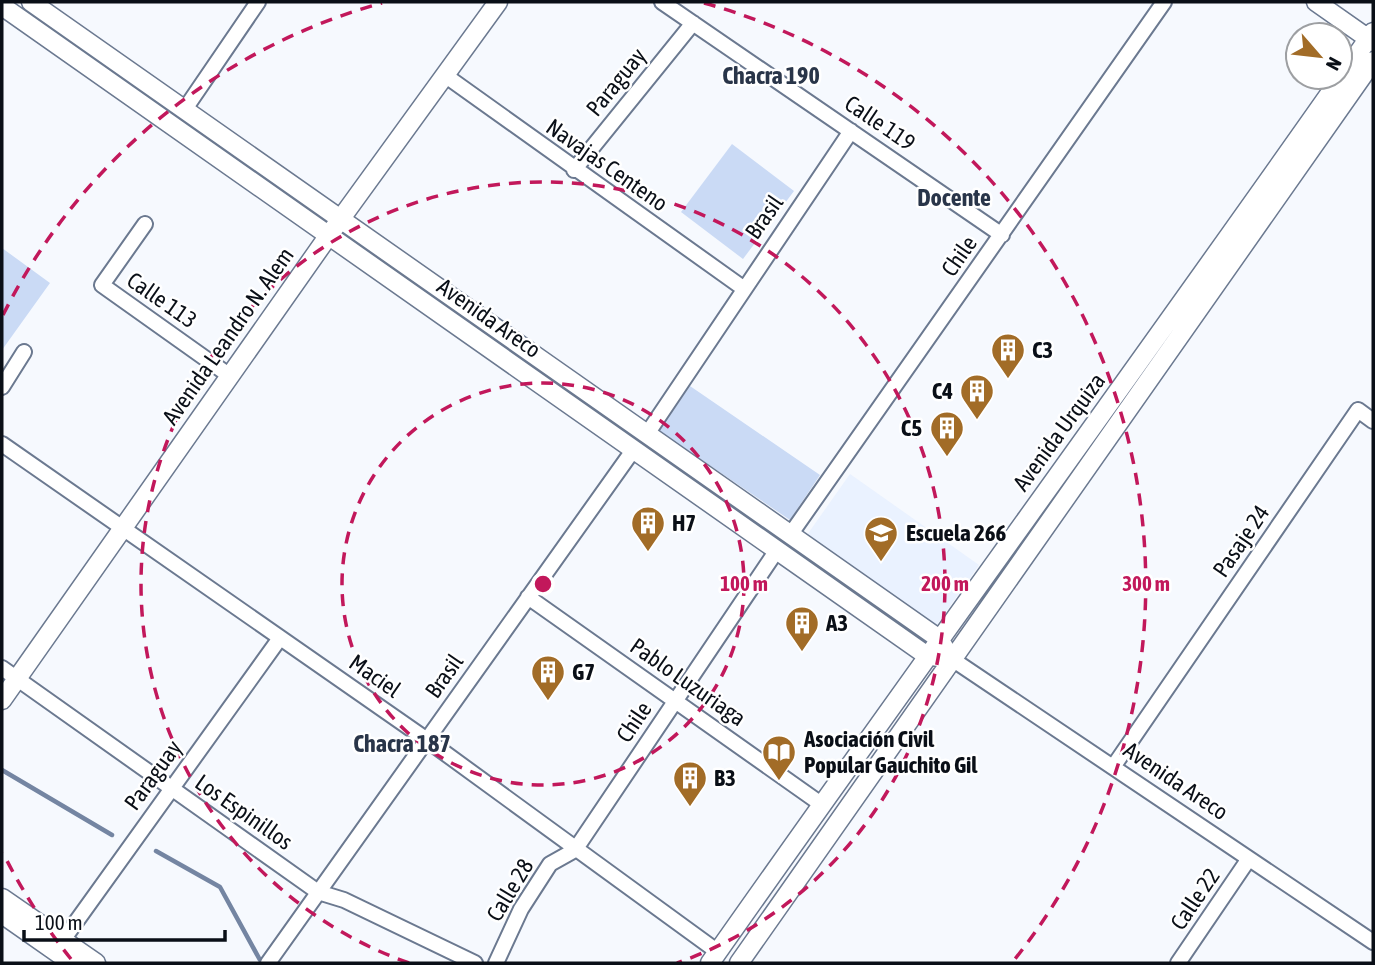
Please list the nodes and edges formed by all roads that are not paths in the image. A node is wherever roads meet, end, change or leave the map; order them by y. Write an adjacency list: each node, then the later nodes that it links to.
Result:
1 (31, 2): 12 (main road, Avenida Areco)
2 (258, 2): 12 (street)
3 (498, 2): 11 (main road, Avenida Leandro N. Alem)
4 (662, 2): 8 (street, Calle 119)
5 (1164, 2): 17 (street, Chile)
6 (1316, 2): 9 (main road)
7 (2, 6): 18 (main road, Avenida Areco)
8 (693, 23): 13 (street, Calle 119); 14 (street, Paraguay)
9 (1372, 37): 32 (main road, Avenida Urquiza)
10 (1373, 61): 34 (main road, Avenida Urquiza)
11 (446, 76): 14 (street, Navajas Centeno); 15 (main road, Avenida Leandro N. Alem)
12 (184, 109): 15 (main road, Avenida Areco)
13 (851, 131): 17 (street, Calle 119); 19 (street, Brasil)
14 (574, 170): 19 (street, Navajas Centeno)
15 (342, 220): 18 (main road, Avenida Leandro N. Alem); 24 (main road, Avenida Areco)
16 (145, 224): 21 (street, Calle 113)
17 (1002, 234): 28 (street, Chile)
18 (328, 235): 21 (main road, Avenida Leandro N. Alem); 26 (main road, Avenida Areco)
19 (743, 288): 24 (street, Brasil)
20 (24, 352): 22 (street)
21 (230, 376): 27 (main road, Avenida Leandro N. Alem)
22 (2, 387)
23 (1373, 421): 39 (street, Pasaje 24)
24 (647, 434): 28 (main road, Avenida Areco)
25 (2, 444): 27 (street, Maciel)
26 (634, 449): 29 (main road, Avenida Areco); 30 (street, Brasil)
27 (123, 528): 31 (street, Maciel); 35 (main road, Avenida Leandro N. Alem)
28 (790, 535): 32 (main road, Avenida Areco)
29 (777, 550): 33 (main road, Avenida Areco); 37 (street, Chile)
30 (528, 597): 37 (street, Pablo Luzuriaga); 38 (street, Brasil)
31 (280, 638): 38 (street, Maciel); 40 (street, Paraguay)
32 (938, 638): 33 (main road, Avenida Urquiza); 34 (main road, Avenida Areco)
33 (926, 655): 34 (main road, Avenida Areco); 41 (main road, Avenida Urquiza)
34 (952, 659): 39 (street, Avenida Areco); 55 (main road, Avenida Urquiza)
35 (9, 673): 36 (main road, Avenida Leandro N. Alem); 40 (street, Los Espinillos)
36 (2, 700)
37 (676, 701): 41 (street, Pablo Luzuriaga); 42 (street, Chile)
38 (427, 740): 42 (street, Maciel); 44 (street, Brasil)
39 (1113, 767): 43 (street, Avenida Areco)
40 (171, 788): 44 (street, Los Espinillos); 47 (street, Paraguay)
41 (821, 804): 49 (main road, Avenida Urquiza)
42 (575, 850): 49 (street, Maciel); 54 (street, Calle 28)
43 (1248, 860): 48 (street, Avenida Areco); 56 (street, Calle 22)
44 (318, 892): 52 (street, Brasil); 53 (street, Los Espinillos)
45 (2, 898): 47 (main road)
46 (2, 914): 50 (main road)
47 (63, 940): 51 (main road)
48 (1373, 942)
49 (714, 958)
50 (72, 963)
51 (96, 963)
52 (268, 963)
53 (475, 963)
54 (496, 963)
55 (739, 963)
56 (1178, 963)

